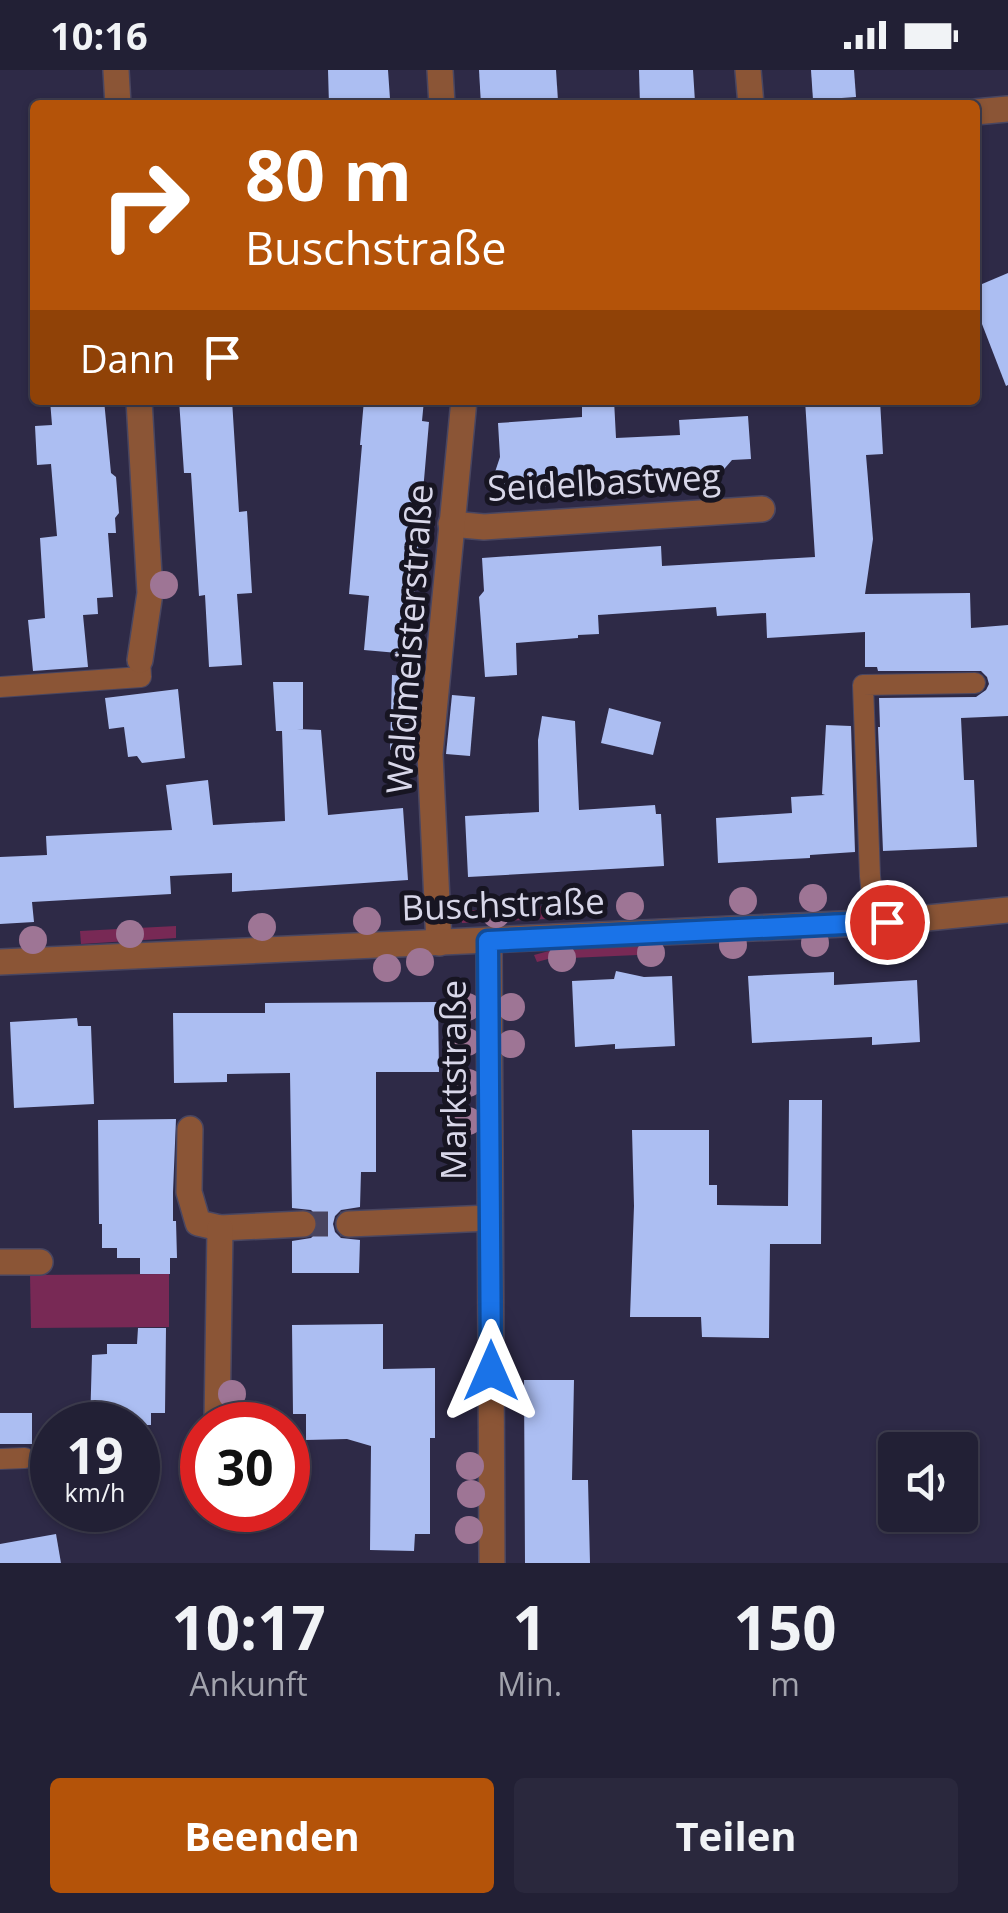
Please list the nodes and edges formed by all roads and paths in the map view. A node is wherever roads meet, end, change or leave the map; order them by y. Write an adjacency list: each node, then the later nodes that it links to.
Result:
1 (116, 70): 4 (street)
2 (440, 70): 5 (street)
3 (748, 70): 6 (street)
4 (118, 100)
5 (442, 100)
6 (751, 100)
7 (1008, 109): 8 (street)
8 (980, 112)
9 (139, 405): 13 (street)
10 (463, 405): 12 (street, Waldmeisterstraße)
11 (762, 509): 12 (street, Seidelbastweg)
12 (451, 524): 19 (street, Waldmeisterstraße)
13 (140, 660): 15 (lane)
14 (975, 683): 17 (lane)
15 (0, 687)
16 (1008, 910): 17 (street, Buschstraße)
17 (875, 923): 18 (street, Buschstraße)
18 (488, 941): 19 (street, Buschstraße); 22 (street, Marktstraße)
19 (439, 943): 20 (street, Buschstraße)
20 (0, 962)
21 (190, 1128): 25 (street)
22 (490, 1218): 24 (street, Marktstraße); 31 (street, Marktstraße)
23 (303, 1224): 25 (street)
24 (350, 1224)
25 (220, 1228): 28 (street)
26 (0, 1262): 27 (street)
27 (40, 1262)
28 (217, 1402)
29 (0, 1458): 30 (lane)
30 (25, 1458)
31 (492, 1563)

